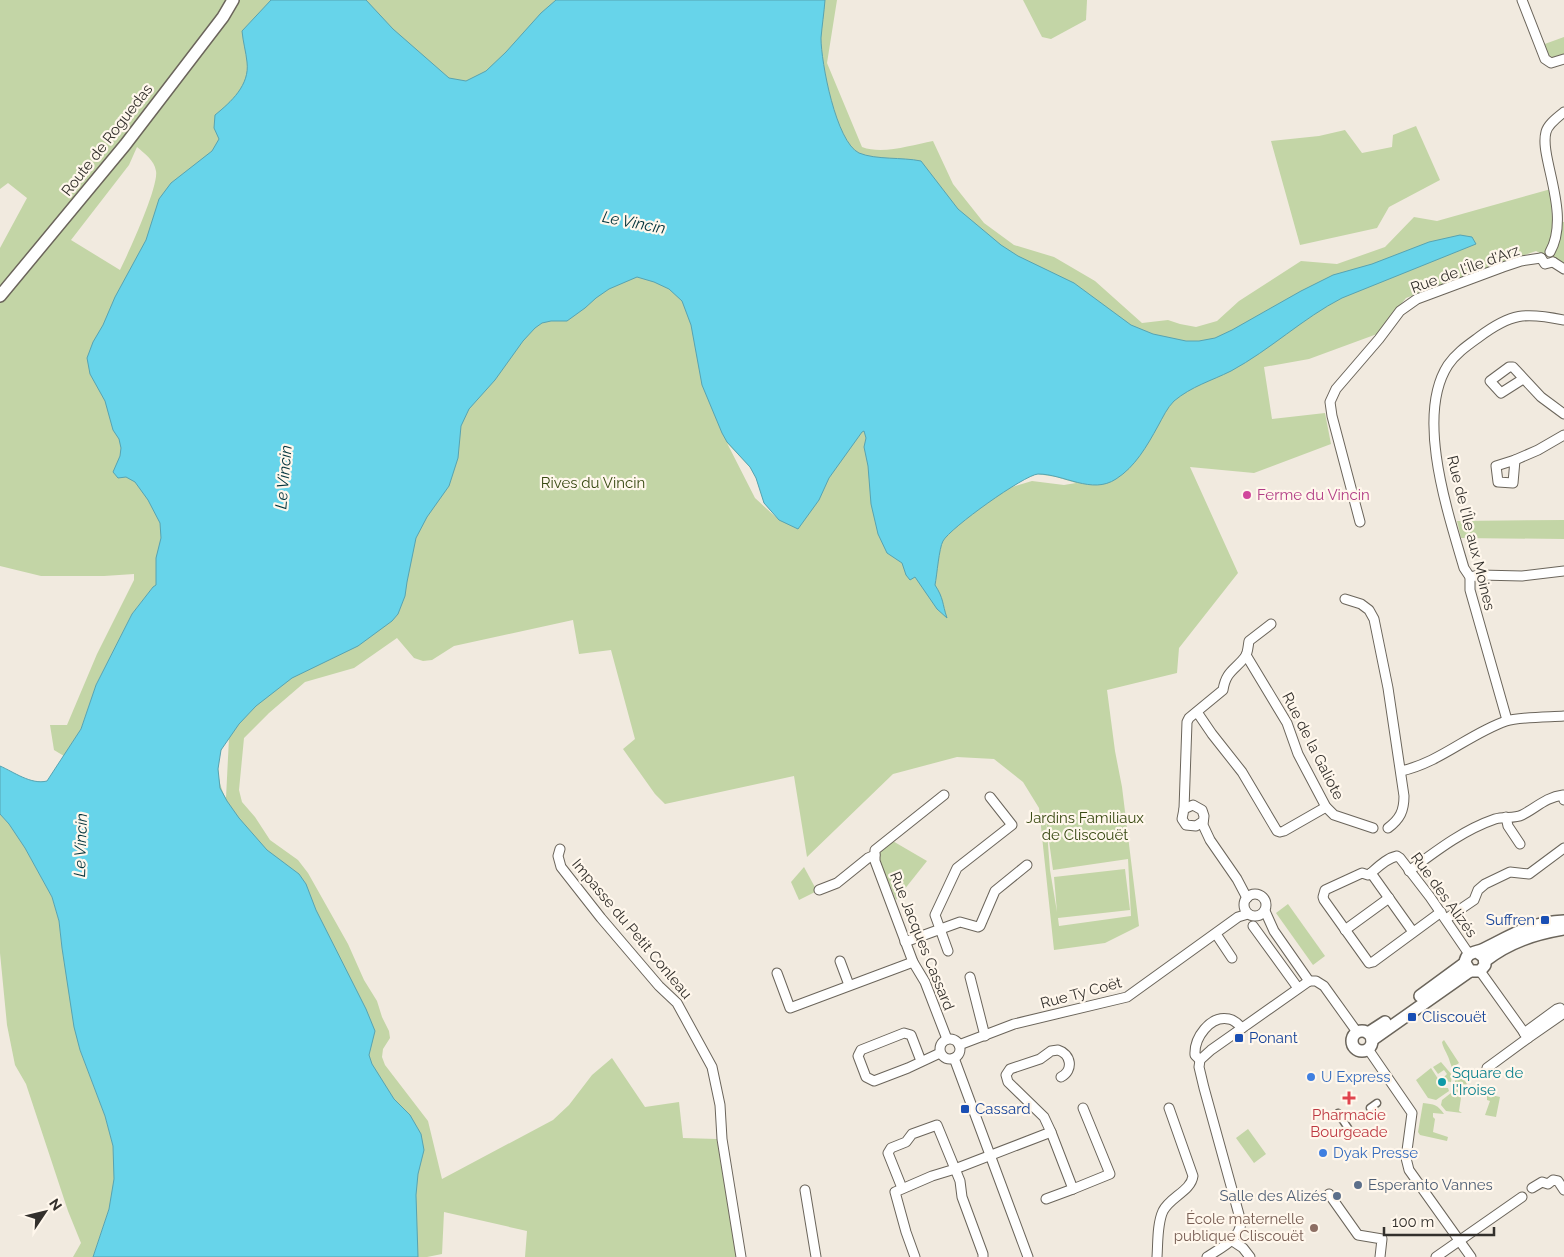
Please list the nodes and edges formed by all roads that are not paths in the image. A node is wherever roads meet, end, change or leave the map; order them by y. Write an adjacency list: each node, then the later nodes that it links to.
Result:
1 (233, 0): 10 (street, Route de Roguedas)
2 (1522, 0): 3 (street)
3 (1564, 59)
4 (1564, 112): 5 (street)
5 (1560, 198): 6 (street)
6 (1550, 252): 7 (street); 8 (street)
7 (1541, 258): 8 (street); 16 (street, Rue de l'Île d'Arz)
8 (1553, 262): 9 (street)
9 (1564, 269)
10 (0, 296)
11 (1564, 320): 18 (street, Rue de l'Île aux Moines)
12 (1523, 379): 13 (street)
13 (1564, 414)
14 (1564, 435): 15 (street)
15 (1515, 460)
16 (1360, 522)
17 (1564, 572): 18 (street)
18 (1470, 577): 24 (street, Rue de l'Île aux Moines)
19 (1345, 599): 25 (street)
20 (1271, 624): 21 (street)
21 (1246, 655): 22 (street); 31 (street, Rue de la Galiote)
22 (1197, 712): 26 (street); 31 (street)
23 (1564, 716): 24 (street)
24 (1508, 720): 25 (street)
25 (1401, 772): 37 (street)
26 (1185, 790): 30 (street); 32 (street)
27 (944, 795): 42 (street)
28 (990, 797): 54 (street)
29 (1564, 797): 33 (street)
30 (1193, 805): 32 (street); 34 (street)
31 (1326, 807): 36 (street, Rue de la Galiote)
32 (1184, 809): 35 (street)
33 (1506, 817): 39 (street); 44 (street)
34 (1202, 822): 35 (street); 38 (street)
35 (1193, 827): 38 (street)
36 (1373, 828)
37 (1388, 828)
38 (1210, 840): 47 (street)
39 (1520, 844)
40 (1564, 848): 50 (street)
41 (560, 849): 101 (street, Impasse du Petit Conleau)
42 (875, 855): 46 (street); 58 (street, Rue Jacques Cassard)
43 (1026, 865): 54 (street)
44 (1409, 871): 45 (street, Rue des Alizés); 50 (street, Rue des Alizés)
45 (1371, 873): 48 (street); 55 (street)
46 (819, 890)
47 (1250, 896): 49 (street); 49 (street)
48 (1389, 898): 55 (street); 56 (street)
49 (1257, 914): 57 (street, Rue Ty Coët); 66 (street)
50 (1444, 916): 56 (street); 63 (street, Rue des Alizés)
51 (1564, 921): 63 (street)
52 (1253, 926): 68 (street)
53 (1564, 928): 63 (street)
54 (939, 929): 58 (street); 59 (street)
55 (1345, 930): 56 (street)
56 (1413, 932)
57 (1216, 934): 60 (street); 72 (street, Rue Ty Coët)
58 (905, 942): 62 (street, Rue Jacques Cassard)
59 (948, 951)
60 (1232, 958)
61 (840, 960): 67 (street)
62 (913, 962): 67 (street); 74 (street, Rue Jacques Cassard)
63 (1474, 962): 71 (street, Rue des Alizés); 73 (street)
64 (777, 973): 67 (street)
65 (970, 977): 72 (street)
66 (1309, 981): 68 (street); 73 (street)
67 (849, 985)
68 (1298, 988): 70 (street)
69 (1564, 1012): 71 (street)
70 (1242, 1028): 78 (street); 78 (street)
71 (1526, 1035): 80 (street)
72 (985, 1036): 75 (street, Rue Ty Coët)
73 (1366, 1038): 100 (street)
74 (947, 1039): 75 (street); 76 (street)
75 (959, 1045): 77 (street)
76 (940, 1053): 77 (street); 79 (street)
77 (954, 1058): 89 (street)
78 (1200, 1060): 99 (street)
79 (921, 1061): 79 (street)
80 (1487, 1068)
81 (1061, 1077): 88 (street)
82 (1377, 1103): 85 (street)
83 (1083, 1108): 93 (street)
84 (1169, 1108): 106 (street)
85 (1370, 1108)
86 (1338, 1113): 87 (street)
87 (1348, 1128)
88 (1051, 1132): 89 (street); 93 (street)
89 (990, 1155): 90 (street); 105 (street)
90 (955, 1169): 91 (street); 91 (street); 104 (street)
91 (902, 1188): 103 (street)
92 (1532, 1188): 95 (street)
93 (1073, 1189): 98 (street)
94 (805, 1190): 102 (street)
95 (1564, 1190)
96 (1329, 1194): 109 (street)
97 (1522, 1198): 100 (street)
98 (1046, 1199)
99 (1231, 1240): 107 (street); 108 (street)
100 (1459, 1241): 110 (street); 111 (street)
101 (741, 1257)
102 (816, 1257)
103 (915, 1257)
104 (983, 1257)
105 (1028, 1257)
106 (1157, 1257)
107 (1207, 1257)
108 (1250, 1257)
109 (1380, 1257)
110 (1436, 1257)
111 (1471, 1257)

